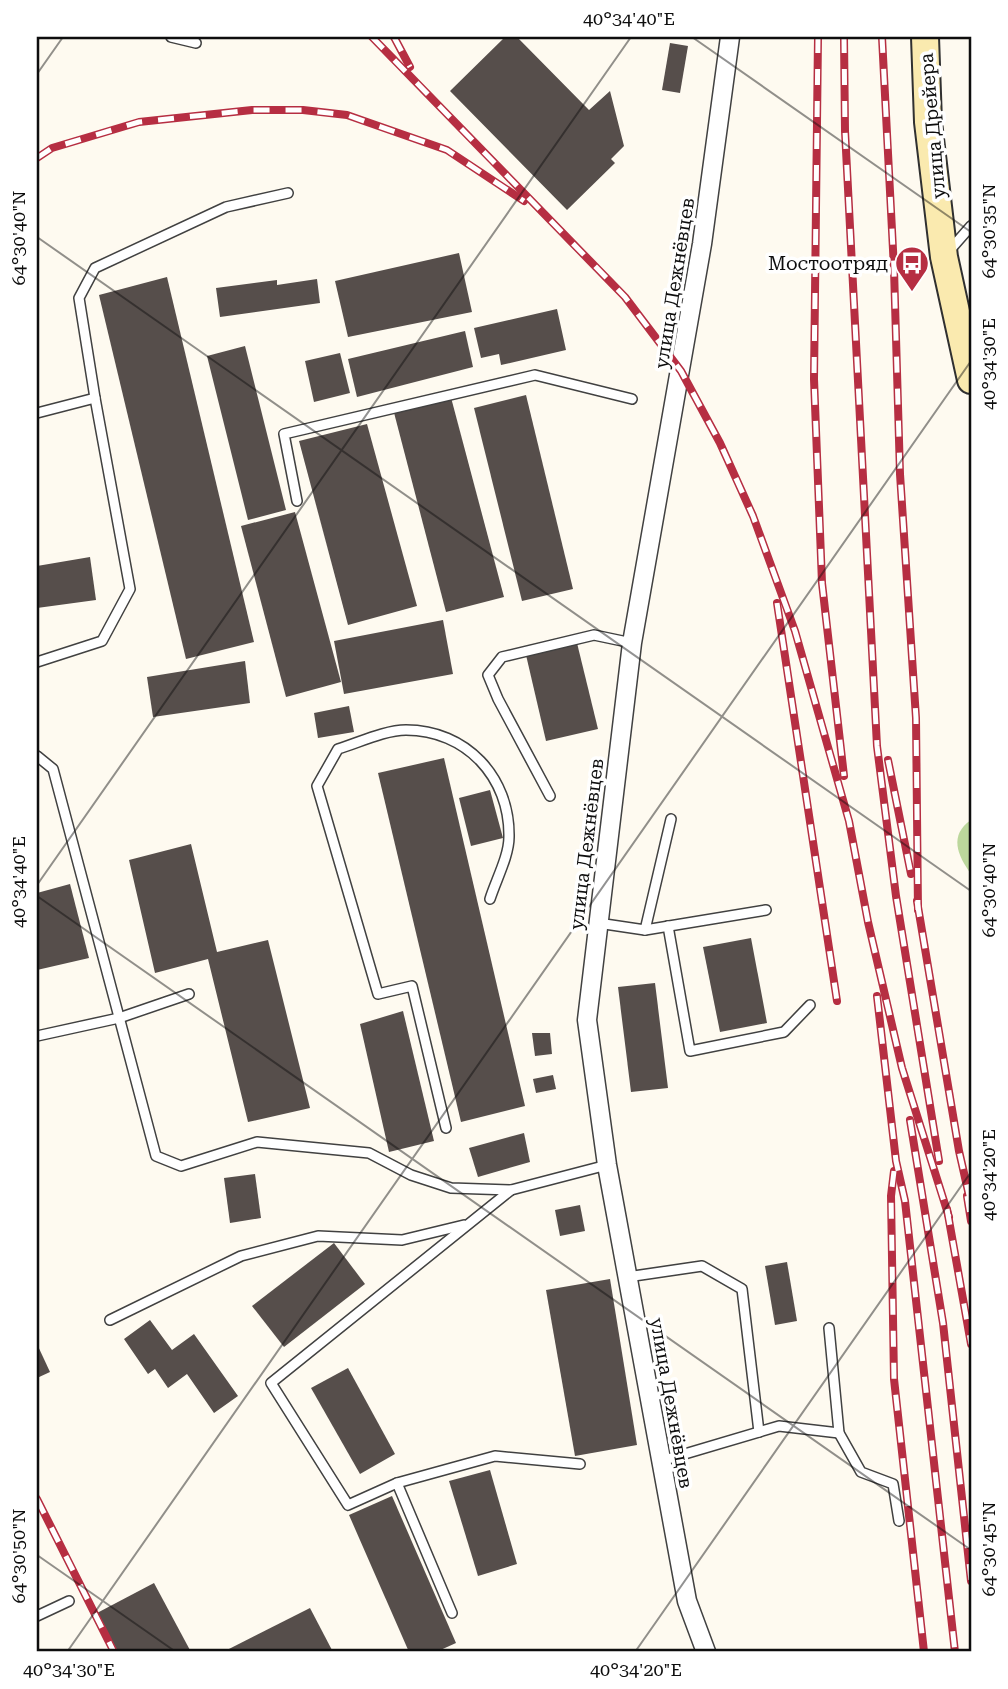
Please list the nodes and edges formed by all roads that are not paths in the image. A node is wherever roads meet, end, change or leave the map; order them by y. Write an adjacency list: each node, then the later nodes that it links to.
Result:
1 (171, 37): 4 (lane)
2 (730, 37): 13 (street, улица Дежнёвцев)
3 (925, 37): 7 (main road, улица Дрейера)
4 (197, 43)
5 (288, 193): 9 (lane)
6 (971, 226): 7 (lane)
7 (944, 257): 8 (main road, улица Дрейера)
8 (971, 380)
9 (95, 398): 11 (lane); 14 (lane)
10 (632, 399): 12 (lane)
11 (37, 413)
12 (297, 501)
13 (632, 643): 16 (lane); 20 (street, улица Дежнёвцев)
14 (37, 662)
15 (37, 756): 25 (lane)
16 (551, 796)
17 (671, 819): 22 (lane)
18 (490, 899): 27 (lane)
19 (766, 910): 21 (lane)
20 (598, 923): 22 (lane); 28 (street, улица Дежнёвцев)
21 (668, 926): 22 (lane); 24 (lane)
22 (645, 930)
23 (190, 993): 25 (lane)
24 (810, 1005)
25 (120, 1018): 26 (lane); 29 (lane)
26 (37, 1036)
27 (446, 1128)
28 (607, 1165): 29 (lane); 31 (street, улица Дежнёвцев)
29 (510, 1190): 30 (lane)
30 (469, 1224): 32 (lane); 38 (lane)
31 (627, 1277): 34 (lane); 36 (street, улица Дежнёвцев)
32 (110, 1320)
33 (828, 1328): 35 (lane)
34 (759, 1432): 35 (lane); 36 (lane)
35 (839, 1433): 39 (lane)
36 (661, 1461): 43 (street, улица Дежнёвцев)
37 (579, 1464): 38 (lane)
38 (397, 1483): 41 (lane)
39 (899, 1521)
40 (69, 1601): 42 (lane)
41 (452, 1613)
42 (37, 1616)
43 (706, 1652)

